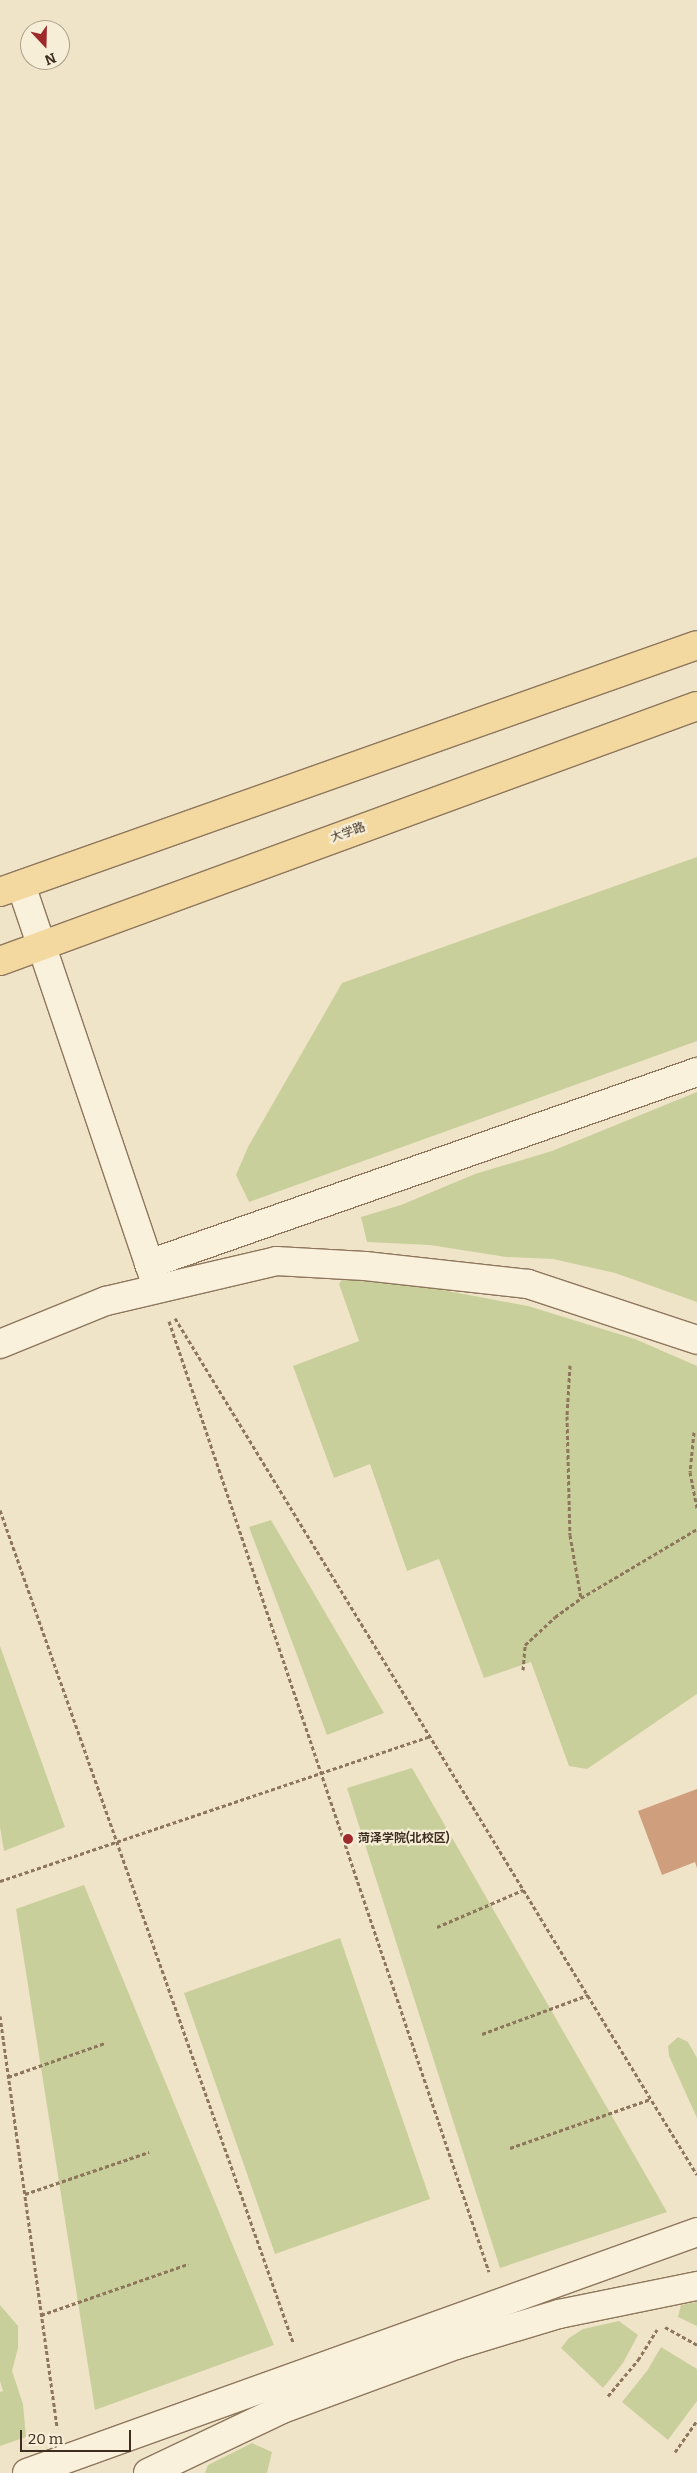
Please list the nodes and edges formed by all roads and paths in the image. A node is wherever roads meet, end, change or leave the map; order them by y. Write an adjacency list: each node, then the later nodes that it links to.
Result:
1 (697, 645): 3 (main road)
2 (697, 706): 4 (main road, 大学路)
3 (11, 888): 4 (street)
4 (41, 945): 5 (main road, 大学路); 7 (street)
5 (0, 961)
6 (697, 1072): 7 (street)
7 (149, 1264): 8 (street)
8 (158, 1290): 9 (street); 10 (street); 18 (path); 19 (path)
9 (697, 1340)
10 (0, 1344)
11 (570, 1365): 16 (path)
12 (694, 1432): 13 (path)
13 (697, 1508)
14 (0, 1510): 20 (path)
15 (697, 1529): 16 (path)
16 (581, 1598): 17 (path)
17 (523, 1670)
18 (430, 1736): 19 (path); 22 (path)
19 (321, 1773): 20 (path); 37 (path)
20 (116, 1842): 21 (path); 39 (path)
21 (0, 1881)
22 (524, 1890): 23 (path); 24 (path)
23 (437, 1927)
24 (588, 1995): 26 (path); 29 (path)
25 (0, 2016): 28 (path)
26 (482, 2034)
27 (105, 2043): 28 (path)
28 (8, 2077): 33 (path)
29 (651, 2099): 30 (path); 32 (path)
30 (510, 2148)
31 (149, 2152): 33 (path)
32 (697, 2175)
33 (25, 2194): 38 (path)
34 (697, 2232): 37 (street)
35 (188, 2264): 38 (path)
36 (684, 2289): 40 (path); 45 (street)
37 (500, 2303): 39 (street)
38 (41, 2315): 43 (path)
39 (304, 2373): 43 (street)
40 (608, 2396)
41 (697, 2422): 42 (path)
42 (675, 2452)
43 (62, 2460): 44 (street)
44 (27, 2473)
45 (148, 2473)

